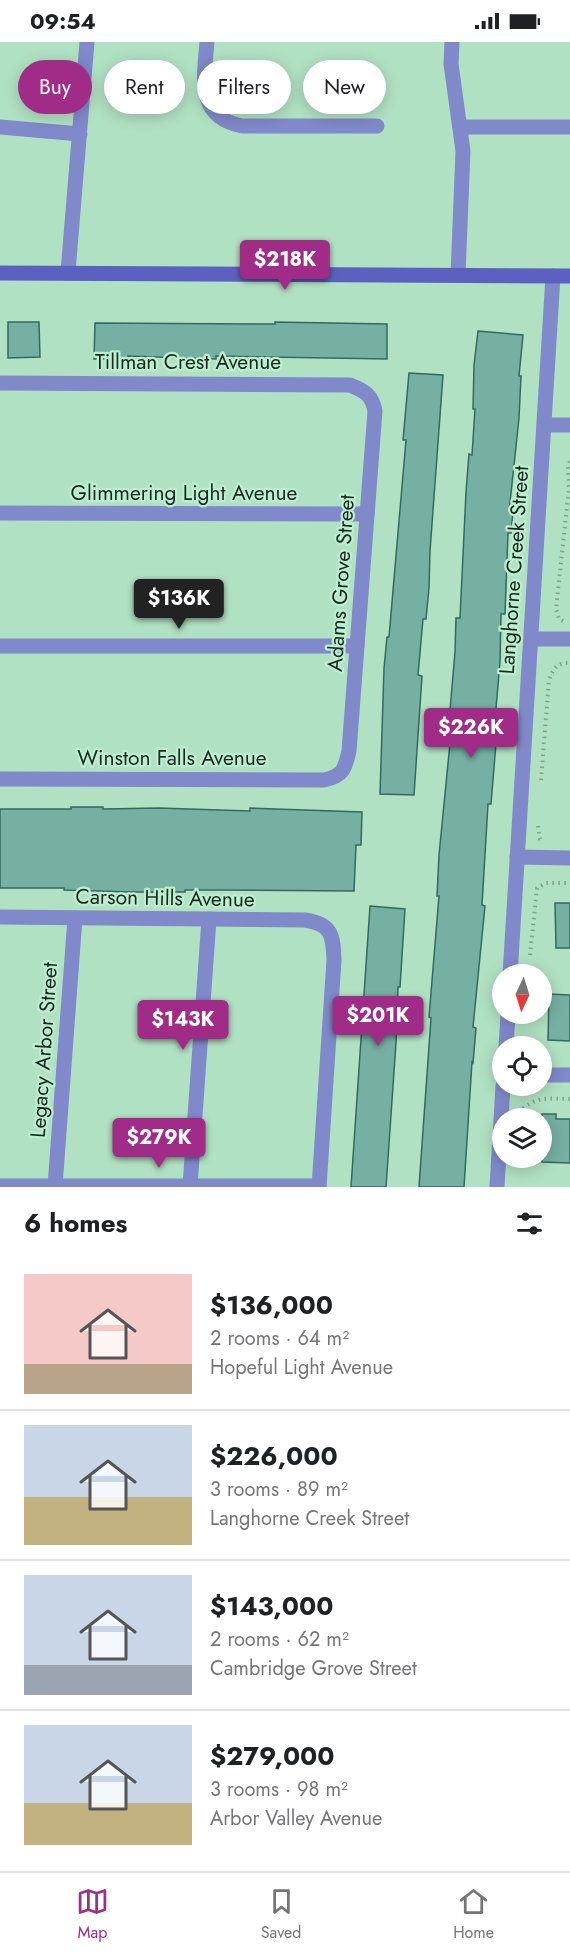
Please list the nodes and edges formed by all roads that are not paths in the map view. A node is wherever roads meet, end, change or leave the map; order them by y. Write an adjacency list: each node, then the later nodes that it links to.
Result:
1 (87, 42): 8 (street)
2 (207, 42): 4 (street)
3 (452, 42): 6 (street)
4 (377, 126)
5 (0, 127): 8 (street)
6 (460, 127): 7 (street); 11 (street)
7 (570, 127)
8 (80, 134): 9 (street)
9 (68, 272): 10 (street); 11 (street)
10 (0, 273)
11 (458, 275): 12 (street)
12 (553, 276): 13 (street); 16 (street, Langhorne Creek Street)
13 (570, 276)
14 (0, 383): 15 (street, Tillman Crest Avenue)
15 (371, 397): 19 (street, Adams Grove Street)
16 (544, 425): 17 (street); 21 (street, Langhorne Creek Street)
17 (570, 425)
18 (0, 513): 19 (street, Glimmering Light Avenue)
19 (368, 514): 23 (street, Adams Grove Street)
20 (569, 631): 21 (street)
21 (531, 639): 26 (street, Langhorne Creek Street)
22 (0, 646): 23 (street)
23 (357, 646): 24 (street, Adams Grove Street)
24 (342, 771): 25 (street, Winston Falls Avenue)
25 (0, 779)
26 (517, 857): 27 (street); 31 (street, Langhorne Creek Street)
27 (570, 858)
28 (0, 917): 29 (street, Carson Hills Avenue)
29 (75, 918): 30 (street, Carson Hills Avenue); 36 (street, Legacy Arbor Street)
30 (209, 919): 37 (street); 38 (street, Carson Hills Avenue)
31 (511, 964)
32 (552, 1075): 33 (street)
33 (570, 1075)
34 (502, 1096): 39 (street)
35 (0, 1186): 36 (street)
36 (55, 1186): 37 (street)
37 (190, 1186): 38 (street)
38 (319, 1186)
39 (497, 1187)

